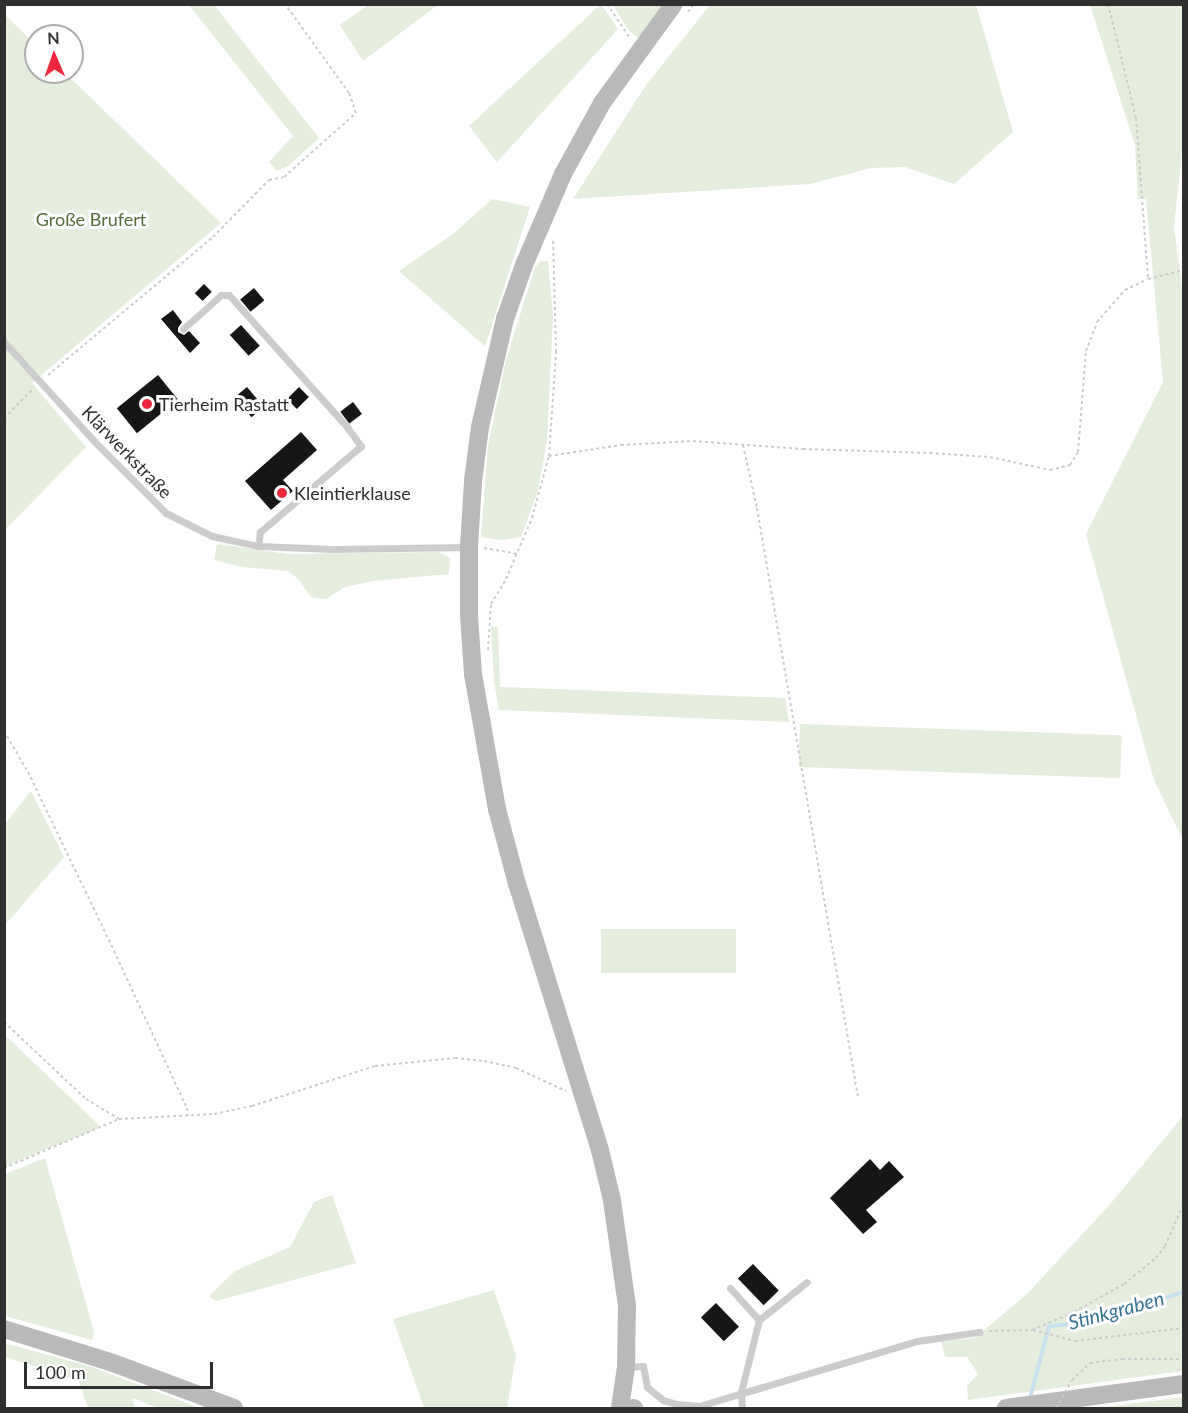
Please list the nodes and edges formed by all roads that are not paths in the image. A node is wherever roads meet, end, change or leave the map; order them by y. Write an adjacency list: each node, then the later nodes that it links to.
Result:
1 (680, 9): 5 (street)
2 (183, 328): 4 (lane)
3 (4, 342): 4 (lane, Klärwerkstraße)
4 (258, 546): 5 (lane, Klärwerkstraße)
5 (468, 547): 11 (street)
6 (807, 1282): 8 (lane)
7 (730, 1288): 8 (lane)
8 (759, 1320): 13 (lane)
9 (4, 1329): 14 (street)
10 (979, 1332): 13 (lane)
11 (626, 1367): 13 (lane); 15 (street); 16 (street)
12 (1184, 1384): 18 (street)
13 (741, 1392): 17 (lane)
14 (234, 1408)
15 (620, 1408)
16 (634, 1408)
17 (742, 1408)
18 (1006, 1408)

